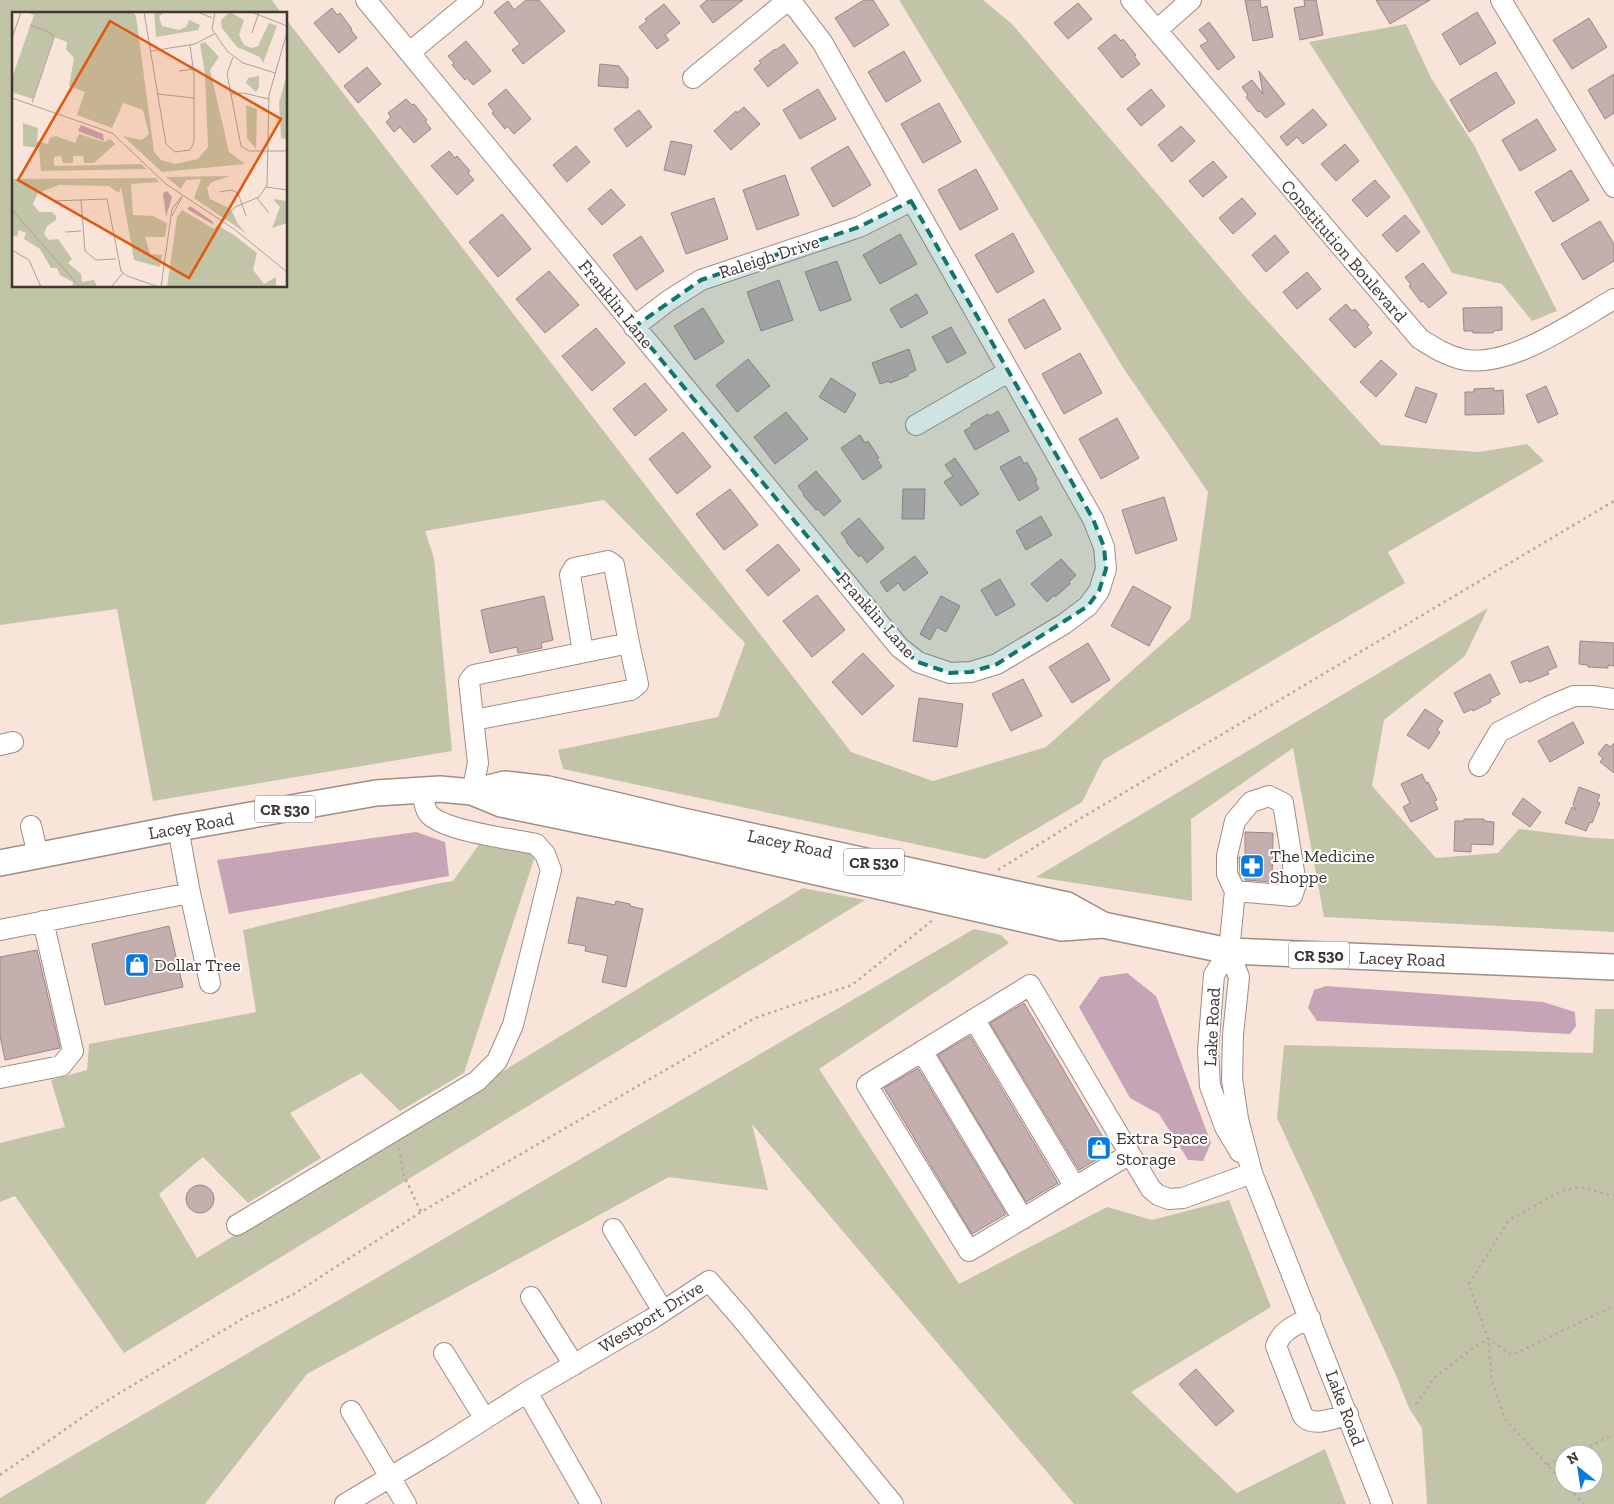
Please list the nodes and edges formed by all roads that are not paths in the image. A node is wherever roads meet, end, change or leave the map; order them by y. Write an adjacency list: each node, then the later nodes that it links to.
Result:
1 (366, 0): 8 (street, Franklin Lane)
2 (473, 0): 8 (street)
3 (788, 0): 9 (street); 11 (street, Franklin Lane)
4 (1131, 0): 7 (street, Constitution Boulevard)
5 (1191, 0): 7 (street)
6 (1501, 0): 10 (street)
7 (1157, 30): 12 (street, Constitution Boulevard)
8 (410, 52): 13 (street, Franklin Lane)
9 (693, 78)
10 (1614, 187)
11 (912, 202): 13 (street, Raleigh Drive); 14 (street, Franklin Lane)
12 (1614, 299)
13 (634, 327): 14 (street, Franklin Lane)
14 (1008, 372): 15 (street)
15 (916, 425)
16 (629, 643): 17 (street); 17 (street); 19 (street)
17 (583, 652): 19 (street)
18 (1614, 699): 20 (street)
19 (474, 720): 22 (street)
20 (1479, 766)
21 (422, 790): 22 (main road, Lacey Road / CR 530); 24 (main road, Lacey Road / CR 530); 45 (street)
22 (472, 792): 25 (main road, Lacey Road / CR 530)
23 (30, 826): 26 (street)
24 (178, 828): 26 (main road, Lacey Road / CR 530); 29 (street)
25 (762, 849): 31 (main road, Lacey Road / CR 530); 31 (main road, Lacey Road / CR 530)
26 (38, 855): 27 (main road, Lacey Road / CR 530)
27 (0, 863)
28 (1235, 891): 28 (street); 33 (street)
29 (190, 893): 30 (street); 35 (street)
30 (43, 922): 32 (street); 36 (street)
31 (1103, 925): 33 (main road, Lacey Road / CR 530)
32 (0, 930)
33 (1229, 951): 34 (main road, Lacey Road / CR 530); 42 (street, Lake Road)
34 (1614, 967)
35 (210, 983)
36 (57, 985): 39 (street); 39 (street)
37 (974, 1020): 38 (street); 41 (street); 43 (street)
38 (922, 1051): 44 (street); 44 (street)
39 (66, 1060): 40 (street)
40 (0, 1078)
41 (1130, 1154): 42 (street); 43 (street)
42 (1252, 1173): 49 (street, Lake Road)
43 (1075, 1187): 44 (street)
44 (1023, 1219)
45 (237, 1225)
46 (613, 1229): 48 (street)
47 (532, 1296): 51 (street)
48 (663, 1311): 51 (street, Westport Drive); 60 (street, Westport Drive)
49 (1310, 1318): 54 (street, Lake Road); 54 (street)
50 (444, 1353): 55 (street)
51 (574, 1365): 52 (street, Westport Drive)
52 (528, 1392): 55 (street, Westport Drive); 57 (street)
53 (351, 1411): 56 (street)
54 (1348, 1414): 61 (street, Lake Road)
55 (485, 1419): 56 (street, Westport Drive)
56 (391, 1478): 58 (street, Westport Drive); 59 (street)
57 (588, 1503)
58 (345, 1504)
59 (406, 1504)
60 (893, 1504)
61 (1382, 1504)

